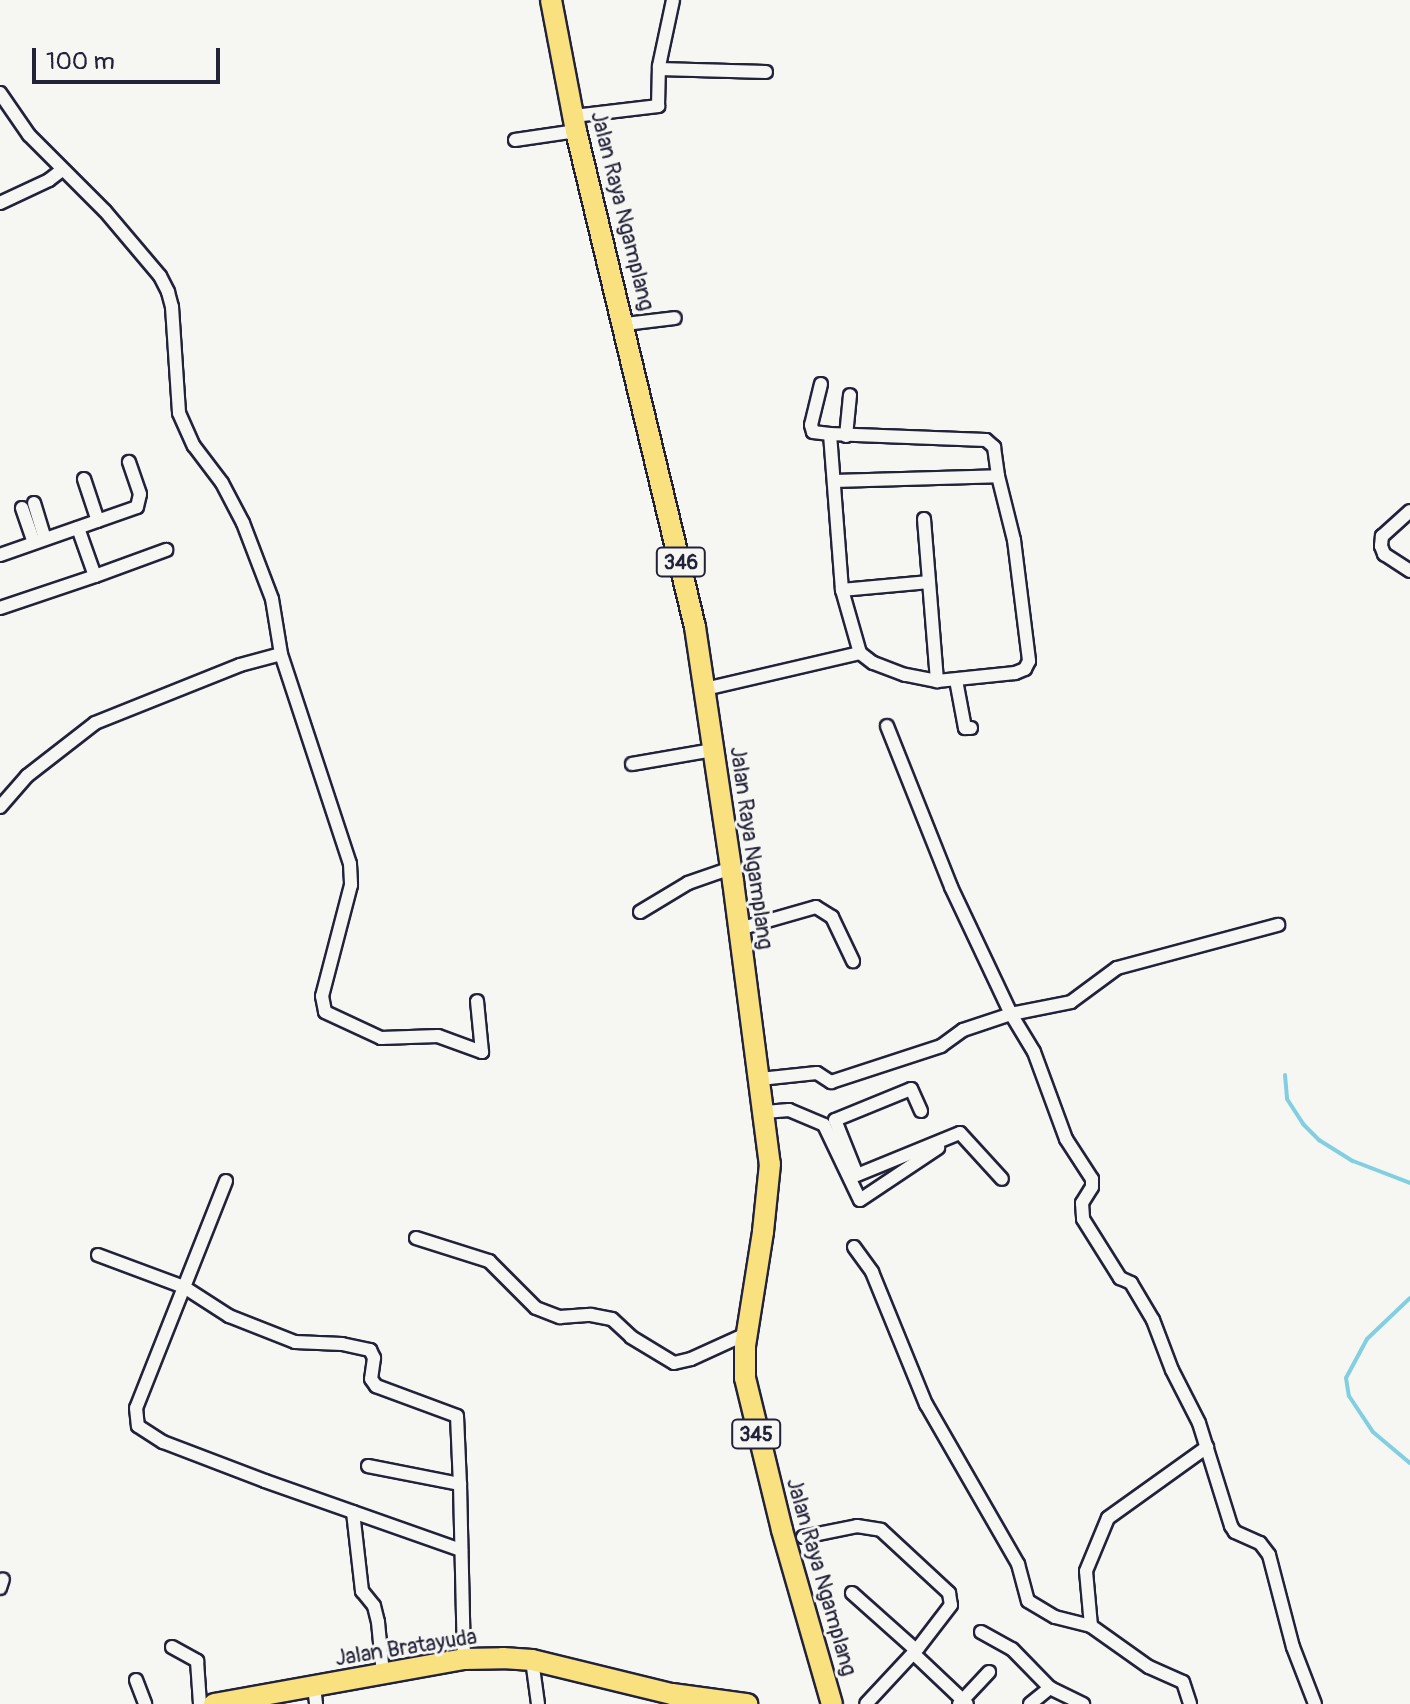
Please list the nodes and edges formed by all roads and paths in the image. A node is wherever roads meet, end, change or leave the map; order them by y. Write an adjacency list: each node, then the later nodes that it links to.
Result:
1 (551, 0): 6 (main road, Jalan Raya Ngamplang / 346)
2 (673, 0): 3 (street)
3 (659, 69): 4 (street); 6 (street)
4 (766, 72)
5 (0, 93): 8 (street)
6 (575, 124): 7 (street); 11 (main road, Jalan Raya Ngamplang / 346)
7 (515, 140)
8 (56, 175): 9 (street); 34 (street)
9 (0, 203)
10 (675, 318): 11 (street)
11 (625, 324): 36 (main road, Jalan Raya Ngamplang / 346)
12 (821, 384): 14 (street)
13 (850, 395): 15 (street)
14 (830, 434): 15 (street); 19 (street)
15 (846, 436): 17 (street)
16 (129, 462): 23 (street)
17 (998, 476): 19 (street); 35 (street)
18 (84, 479): 23 (street)
19 (834, 481): 31 (street)
20 (28, 505): 25 (street)
21 (1410, 511): 28 (street)
22 (924, 519): 30 (street)
23 (98, 521): 24 (street)
24 (78, 528): 25 (street); 29 (street)
25 (40, 540): 27 (street)
26 (166, 550): 29 (street)
27 (0, 555)
28 (1410, 571)
29 (95, 576): 32 (street)
30 (929, 582): 31 (street); 35 (street)
31 (842, 590): 33 (street)
32 (0, 608)
33 (860, 653): 35 (street); 36 (street)
34 (281, 654): 40 (street); 46 (street)
35 (937, 681)
36 (705, 689): 38 (main road, Jalan Raya Ngamplang / 346)
37 (887, 726): 47 (street)
38 (713, 750): 39 (street); 41 (main road, Jalan Raya Ngamplang / 346)
39 (632, 764)
40 (0, 807)
41 (731, 868): 42 (street); 44 (main road, Jalan Raya Ngamplang / 346)
42 (640, 912)
43 (1278, 925): 47 (street)
44 (739, 929): 45 (street); 48 (main road, Jalan Raya Ngamplang / 346)
45 (853, 961)
46 (477, 1001)
47 (1011, 1014): 48 (street); 62 (street)
48 (760, 1079): 50 (main road, Jalan Raya Ngamplang / 346)
49 (921, 1111): 51 (street)
50 (766, 1122): 51 (street); 53 (main road, Jalan Raya Ngamplang / 346)
51 (830, 1123): 54 (street)
52 (960, 1133): 54 (street); 54 (street); 55 (street)
53 (769, 1156): 61 (main road, Jalan Raya Ngamplang / 345)
54 (852, 1177)
55 (1002, 1179)
56 (226, 1181): 60 (street)
57 (416, 1238): 61 (street)
58 (854, 1247): 69 (street)
59 (98, 1255): 60 (street)
60 (184, 1287): 64 (street); 65 (street)
61 (748, 1333): 86 (main road, Jalan Raya Ngamplang / 345)
62 (1207, 1447): 69 (street); 91 (street)
63 (368, 1466): 64 (street)
64 (460, 1484): 67 (street)
65 (353, 1512): 67 (street); 76 (street)
66 (803, 1537): 72 (street)
67 (461, 1550): 73 (street)
68 (852, 1593): 72 (street)
69 (1091, 1626): 90 (street)
70 (981, 1632): 78 (street)
71 (172, 1647): 82 (street)
72 (915, 1651): 80 (street); 87 (street)
73 (464, 1659): 74 (main road, Jalan Bratayuda); 76 (main road, Jalan Bratayuda)
74 (532, 1660): 84 (street); 85 (main road, Jalan Bratayuda)
75 (989, 1672): 80 (street)
76 (383, 1674): 79 (main road, Jalan Bratayuda)
77 (136, 1680): 81 (street)
78 (1050, 1688): 88 (street); 89 (street)
79 (315, 1696): 83 (main road, Jalan Bratayuda)
80 (963, 1703)
81 (145, 1704)
82 (200, 1704)
83 (214, 1704)
84 (538, 1704)
85 (747, 1704)
86 (832, 1704)
87 (866, 1704)
88 (1030, 1704)
89 (1083, 1704)
90 (1190, 1704)
91 (1315, 1704)

